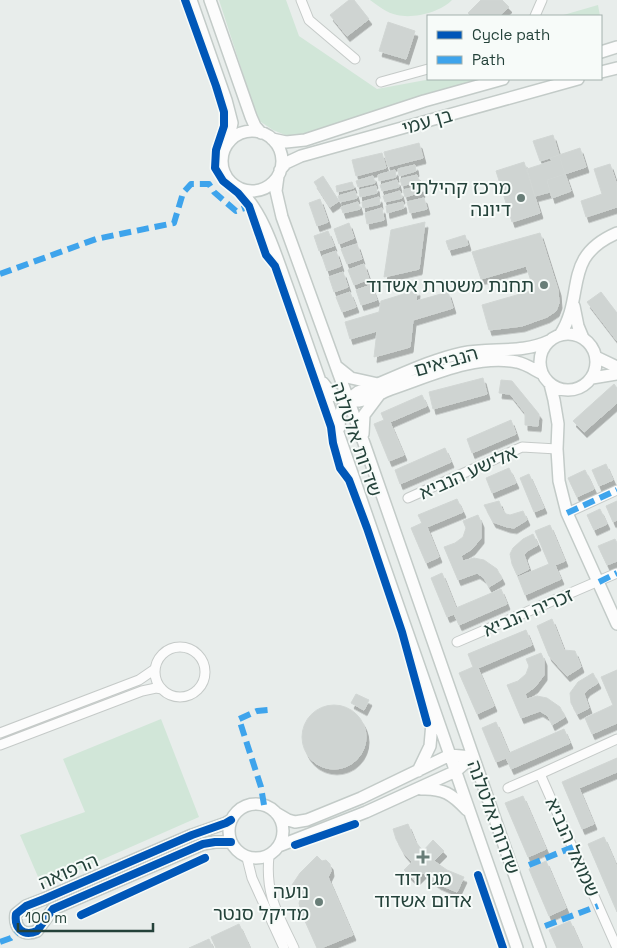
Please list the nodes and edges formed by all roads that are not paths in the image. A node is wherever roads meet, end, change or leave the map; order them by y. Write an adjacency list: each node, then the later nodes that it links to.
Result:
1 (191, 0): 17 (main road)
2 (210, 0): 15 (main road)
3 (301, 0): 8 (street)
4 (542, 0): 5 (street)
5 (535, 15)
6 (617, 48): 7 (main road)
7 (602, 52)
8 (355, 59)
9 (617, 68): 11 (main road)
10 (427, 69): 14 (street)
11 (602, 72)
12 (499, 80): 16 (main road)
13 (574, 80): 18 (main road, בן עמי)
14 (381, 82)
15 (261, 133): 16 (main road); 17 (main road)
16 (272, 139): 18 (main road)
17 (228, 143): 19 (main road)
18 (279, 173): 19 (main road); 26 (main road, שדרות אלטלנה)
19 (238, 188): 30 (main road, שדרות אלטלנה)
20 (617, 233): 21 (main road)
21 (573, 301): 22 (main road); 23 (main road)
22 (560, 335): 23 (main road); 24 (main road)
23 (583, 338): 25 (main road)
24 (549, 341): 28 (main road); 33 (main road, הנביאים)
25 (596, 357): 27 (main road); 31 (main road)
26 (334, 363): 33 (main road); 35 (main road, שדרות אלטלנה)
27 (617, 368)
28 (542, 373): 32 (main road); 33 (main road, הנביאים)
29 (617, 374): 31 (main road)
30 (318, 375): 35 (main road); 37 (main road, שדרות אלטלנה)
31 (592, 378): 34 (main road)
32 (550, 384): 34 (main road); 36 (main road)
33 (380, 389): 35 (main road, הנביאים); 38 (main road)
34 (572, 390): 36 (main road)
35 (347, 400): 37 (main road); 38 (main road, שדרות אלטלנה)
36 (558, 424): 39 (main road)
37 (338, 434): 49 (main road, שדרות אלטלנה)
38 (365, 446): 54 (main road, שדרות אלטלנה)
39 (557, 449): 41 (street, אלישע הנביא); 42 (main road)
40 (617, 490): 42 (street)
41 (408, 498)
42 (568, 513): 44 (main road)
43 (617, 573): 44 (street, זכריה הנביא)
44 (598, 582): 45 (main road); 46 (street, זכריה הנביא)
45 (617, 624)
46 (457, 642)
47 (155, 669): 48 (street); 48 (street); 50 (street)
48 (162, 689): 52 (street)
49 (433, 707): 53 (main road, שדרות אלטלנה); 55 (main road)
50 (0, 733)
51 (617, 739): 57 (street, שמואל הנביא)
52 (0, 745)
53 (450, 755): 54 (main road); 55 (main road); 56 (main road, שדרות אלטלנה)
54 (472, 757): 56 (main road); 70 (main road, שדרות אלטלנה)
55 (418, 771): 60 (main road)
56 (456, 771): 59 (main road); 61 (main road, שדרות אלטלנה)
57 (540, 774): 58 (street, שמואל הנביא); 71 (street, שמואל הנביא)
58 (508, 788)
59 (416, 789): 61 (main road); 64 (main road)
60 (276, 813): 62 (main road); 64 (main road)
61 (471, 815): 69 (main road, שדרות אלטלנה)
62 (231, 820): 63 (main road); 63 (main road, הרפואה)
63 (230, 842): 66 (main road)
64 (279, 846): 65 (main road)
65 (269, 856): 66 (main road); 68 (street)
66 (247, 858): 67 (street)
67 (284, 948)
68 (294, 948)
69 (517, 948)
70 (540, 948)
71 (617, 948)

